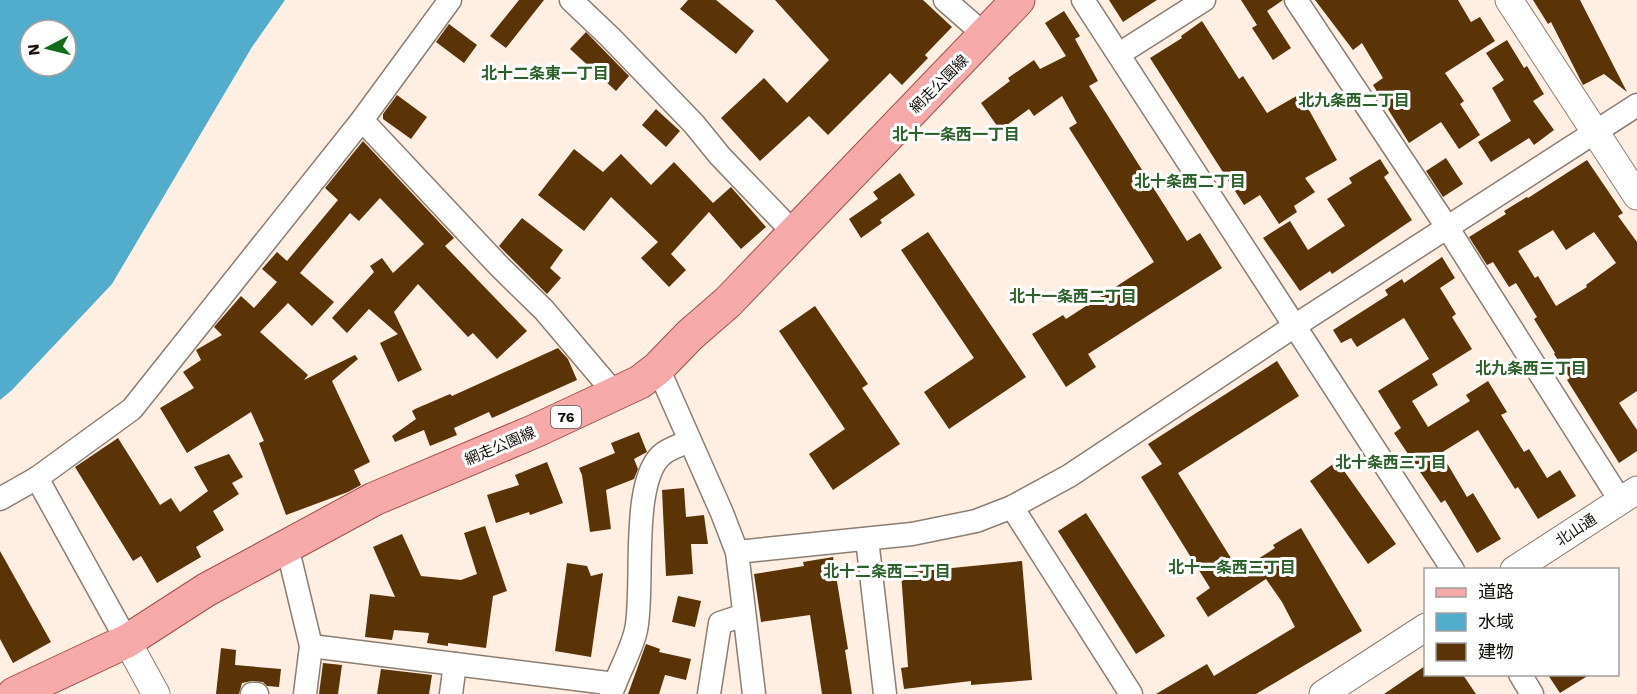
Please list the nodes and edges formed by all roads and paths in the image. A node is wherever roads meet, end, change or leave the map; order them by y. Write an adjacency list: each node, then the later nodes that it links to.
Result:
1 (450, 0): 12 (street)
2 (571, 0): 16 (street)
3 (945, 0): 9 (street)
4 (1018, 0): 9 (main road, 網走公園線 / 76)
5 (1083, 0): 10 (street)
6 (1204, 0): 10 (street)
7 (1296, 0): 15 (street)
8 (1509, 0): 13 (street)
9 (986, 36): 16 (main road, 網走公園線 / 76)
10 (1119, 54): 17 (street)
11 (1637, 105): 13 (street)
12 (362, 120): 19 (street); 21 (street)
13 (1595, 132): 14 (street); 15 (street)
14 (1637, 196)
15 (1447, 227): 17 (street); 22 (street)
16 (794, 234): 18 (main road, 網走公園線 / 76)
17 (1296, 326): 24 (street); 28 (street)
18 (658, 368): 19 (main road, 網走公園線 / 76); 20 (street)
19 (616, 394): 26 (main road, 網走公園線 / 76)
20 (689, 441): 27 (street); 35 (street)
21 (37, 478): 23 (street); 32 (street)
22 (1629, 495): 29 (street, 北山通)
23 (0, 499)
24 (1012, 507): 25 (street); 43 (street)
25 (867, 539): 27 (street); 42 (street)
26 (287, 546): 32 (main road, 網走公園線 / 76); 33 (street)
27 (737, 552): 30 (street)
28 (1452, 568)
29 (1517, 568)
30 (744, 615): 40 (street); 41 (street)
31 (1424, 628): 44 (street)
32 (127, 641): 36 (main road, 網走公園線 / 76); 37 (street)
33 (311, 646): 34 (street); 38 (street)
34 (455, 664): 35 (street); 39 (street)
35 (613, 689)
36 (14, 694)
37 (156, 694)
38 (305, 694)
39 (452, 694)
40 (709, 694)
41 (754, 694)
42 (885, 694)
43 (1131, 694)
44 (1323, 694)

